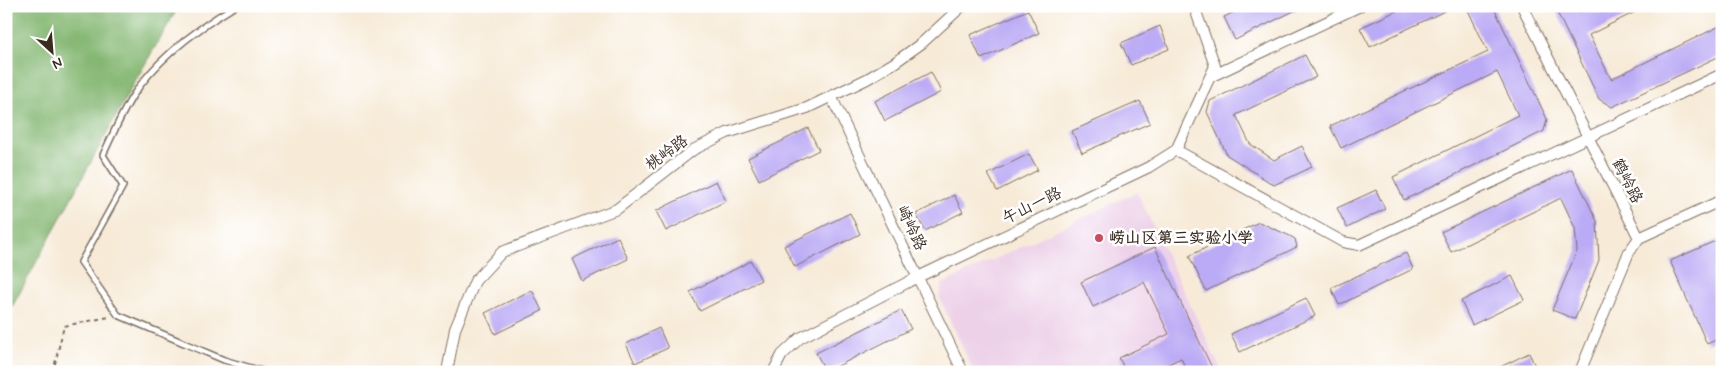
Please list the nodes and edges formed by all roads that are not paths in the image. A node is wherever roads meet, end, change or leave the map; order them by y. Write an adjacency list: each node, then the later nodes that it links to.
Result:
1 (235, 6): 14 (lane)
2 (962, 6): 8 (street, 桃岭路)
3 (1194, 6): 7 (street)
4 (1360, 6): 7 (street)
5 (1522, 6): 9 (street, 鹤岭路)
6 (1722, 74): 9 (street)
7 (1210, 77): 10 (street)
8 (832, 98): 13 (street, 崎岭路); 15 (street, 桃岭路)
9 (1587, 136): 10 (street); 12 (street, 鹤岭路)
10 (1176, 150): 13 (street, 午山一路)
11 (1722, 200): 12 (street)
12 (1639, 238): 18 (street)
13 (918, 277): 16 (street, 午山一路); 17 (street, 崎岭路)
14 (264, 372)
15 (447, 372)
16 (773, 372)
17 (963, 372)
18 (1580, 372)

